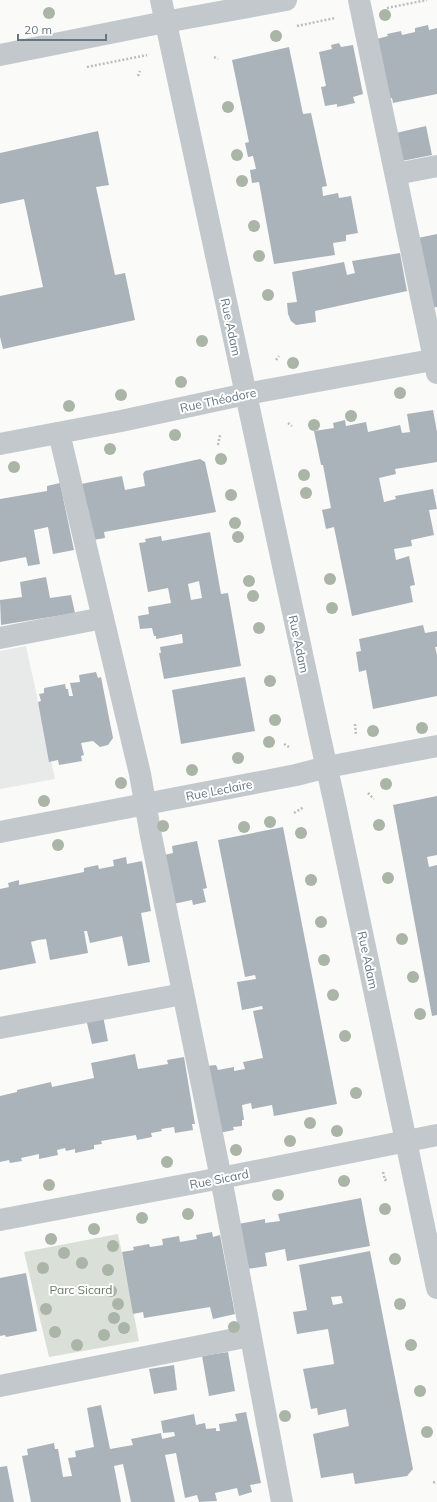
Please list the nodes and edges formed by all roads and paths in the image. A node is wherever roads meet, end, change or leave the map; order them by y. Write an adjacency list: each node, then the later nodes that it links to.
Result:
1 (161, 0): 4 (street, Rue Adam)
2 (286, 0): 4 (street)
3 (359, 0): 11 (street)
4 (165, 22): 5 (street); 15 (street, Rue Adam)
5 (0, 55)
6 (214, 57): 7 (path)
7 (218, 60)
8 (140, 71): 9 (path)
9 (138, 76)
10 (437, 166): 11 (street)
11 (396, 174): 14 (street)
12 (279, 356): 13 (path)
13 (276, 360)
14 (436, 364): 15 (street, Rue Théodore)
15 (246, 394): 18 (street, Rue Théodore); 29 (street, Rue Adam)
16 (288, 423): 17 (path)
17 (292, 426)
18 (59, 433): 20 (street, Rue Théodore); 22 (street)
19 (220, 435): 21 (path)
20 (0, 444)
21 (218, 445)
22 (103, 618): 23 (street); 32 (street)
23 (0, 638)
24 (355, 724): 25 (path)
25 (356, 736)
26 (284, 744): 28 (path)
27 (437, 746): 29 (street, Rue Leclaire)
28 (289, 747)
29 (327, 767): 32 (street, Rue Leclaire); 39 (street, Rue Adam)
30 (368, 793): 31 (path)
31 (374, 799)
32 (145, 803): 35 (street, Rue Leclaire); 36 (street)
33 (304, 807): 34 (path)
34 (294, 813)
35 (0, 832)
36 (183, 994): 37 (street); 40 (street)
37 (0, 1028)
38 (437, 1135): 39 (street, Rue Sicard)
39 (406, 1142): 40 (street, Rue Sicard); 42 (street, Rue Adam)
40 (221, 1178): 41 (street, Rue Sicard); 43 (street)
41 (0, 1220)
42 (437, 1288)
43 (250, 1336): 44 (street); 47 (street)
44 (0, 1386)
45 (433, 1482): 46 (path)
46 (437, 1483)
47 (282, 1502)

